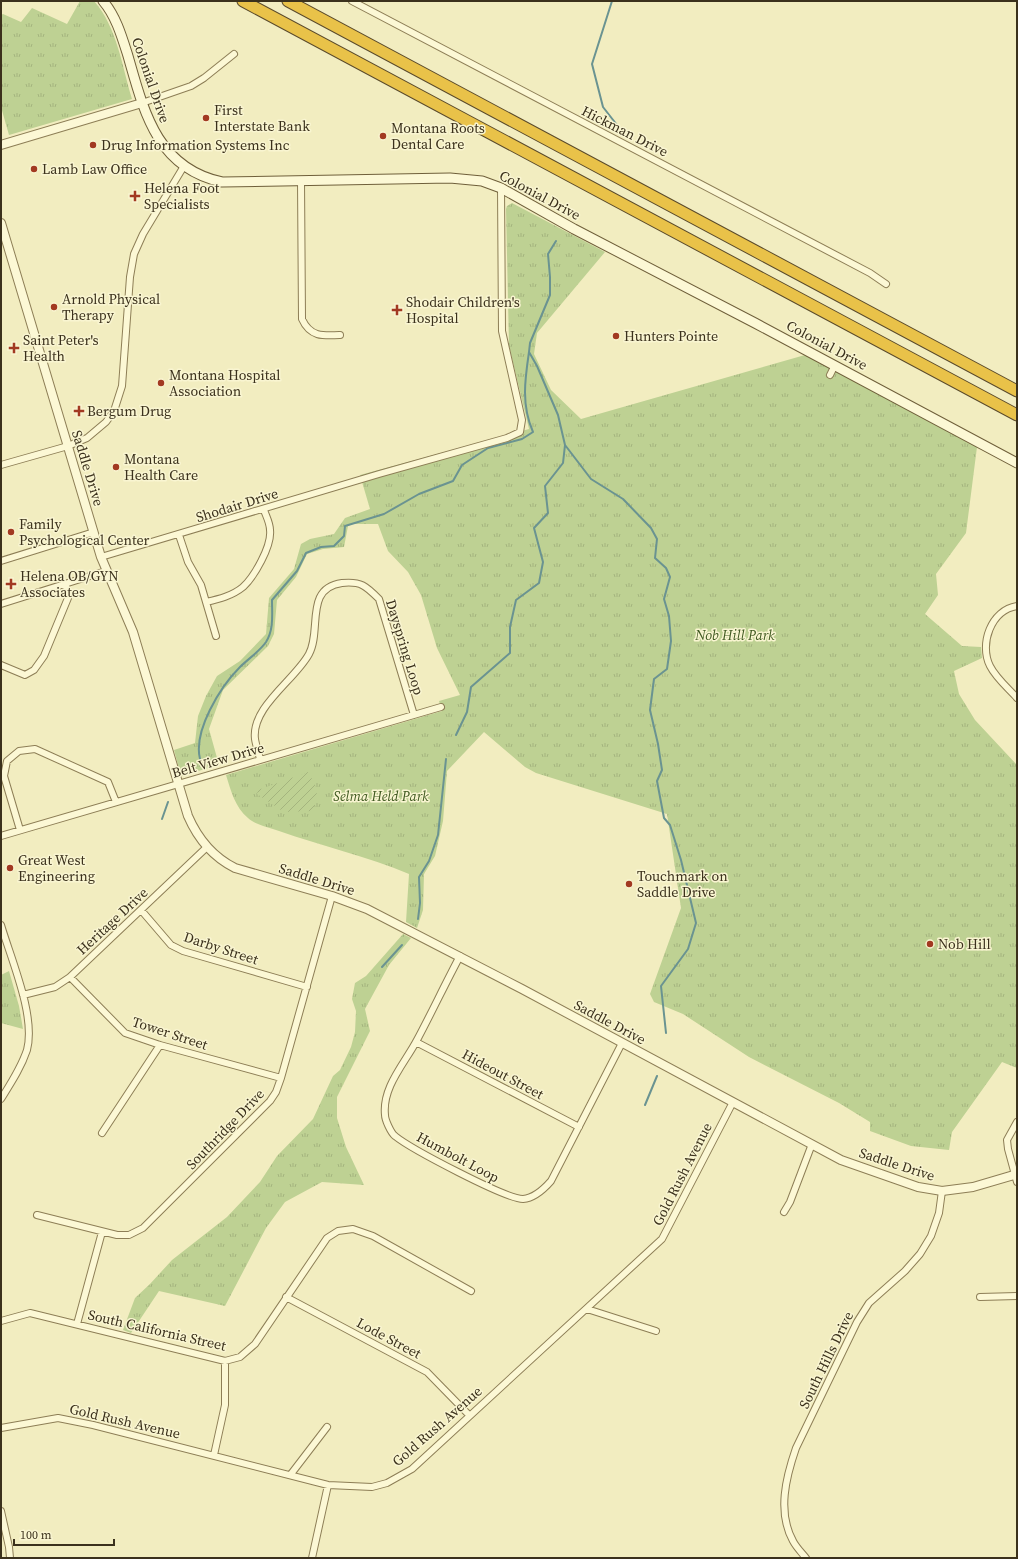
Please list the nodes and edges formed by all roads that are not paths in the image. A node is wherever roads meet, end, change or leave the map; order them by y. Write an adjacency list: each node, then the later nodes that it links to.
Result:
1 (103, 1): 6 (main road, Colonial Drive)
2 (243, 1): 17 (highway)
3 (288, 1): 16 (highway)
4 (352, 1): 12 (street, Hickman Drive)
5 (234, 54): 6 (street)
6 (142, 103): 7 (street); 8 (main road, Colonial Drive)
7 (1, 145)
8 (184, 166): 9 (main road, Colonial Drive); 18 (street)
9 (301, 181): 10 (main road, Colonial Drive); 13 (street)
10 (501, 188): 14 (main road, Colonial Drive); 21 (street, Shodair Drive)
11 (1, 223): 18 (street, Saddle Drive)
12 (886, 284)
13 (340, 335)
14 (835, 365): 15 (street); 19 (main road, Colonial Drive)
15 (830, 375)
16 (1017, 391)
17 (1017, 415)
18 (68, 446): 20 (street); 22 (street, Saddle Drive)
19 (1017, 463)
20 (1, 465)
21 (264, 510): 23 (street, Shodair Drive); 28 (street)
22 (94, 532): 24 (street, Saddle Drive); 25 (street)
23 (179, 535): 24 (street, Shodair Drive); 28 (street)
24 (101, 557): 26 (street, Saddle Drive)
25 (1, 561)
26 (106, 571): 27 (street); 37 (street, Saddle Drive)
27 (66, 585): 29 (street); 32 (street)
28 (206, 602): 31 (street)
29 (1, 604)
30 (1017, 606): 33 (street)
31 (216, 636)
32 (1, 665)
33 (1017, 698)
34 (442, 707): 35 (street, Belt View Drive)
35 (414, 715): 36 (street, Belt View Drive); 36 (street, Dayspring Loop)
36 (260, 760): 37 (street, Belt View Drive)
37 (178, 784): 38 (street, Belt View Drive); 41 (street, Saddle Drive)
38 (116, 802): 39 (street, Belt View Drive); 39 (street)
39 (20, 830): 40 (street, Belt View Drive)
40 (1, 836)
41 (207, 847): 42 (street, Saddle Drive); 43 (street, Heritage Drive)
42 (332, 896): 46 (street, Saddle Drive); 48 (street, Southridge Drive)
43 (141, 910): 47 (street, Heritage Drive); 48 (street, Darby Street)
44 (1, 925): 45 (street)
45 (3, 936): 49 (street)
46 (460, 956): 50 (street, Humbolt Loop); 51 (street, Saddle Drive)
47 (70, 977): 49 (street, Heritage Drive); 52 (street, Tower Street)
48 (307, 987): 53 (street, Southridge Drive)
49 (23, 995): 54 (street)
50 (416, 1042): 57 (street, Hideout Street); 57 (street, Humbolt Loop)
51 (622, 1043): 55 (street, Saddle Drive); 57 (street, Humbolt Loop)
52 (160, 1045): 53 (street, Tower Street); 58 (street)
53 (281, 1078): 64 (street, Southridge Drive)
54 (1, 1099)
55 (733, 1102): 59 (street, Saddle Drive); 69 (street, Gold Rush Avenue)
56 (1017, 1122): 60 (street)
57 (579, 1127)
58 (102, 1133)
59 (812, 1144): 61 (street, Saddle Drive); 62 (street)
60 (1016, 1177): 61 (street, Saddle Drive)
61 (942, 1192): 83 (street, South Hills Drive)
62 (784, 1212)
63 (37, 1215): 64 (street, Southridge Drive)
64 (102, 1232): 71 (street)
65 (471, 1291): 67 (street, South California Street)
66 (1017, 1296): 68 (street)
67 (286, 1297): 73 (street, South California Street); 74 (street, Lode Street)
68 (980, 1297)
69 (587, 1308): 72 (street); 74 (street, Gold Rush Avenue)
70 (1, 1321): 71 (street, South California Street)
71 (78, 1324): 73 (street, South California Street)
72 (656, 1330)
73 (224, 1361): 77 (street)
74 (469, 1415): 79 (street, Gold Rush Avenue)
75 (327, 1427): 78 (street)
76 (1, 1428): 77 (street, Gold Rush Avenue)
77 (214, 1455): 78 (street, Gold Rush Avenue)
78 (291, 1474): 79 (street, Gold Rush Avenue)
79 (328, 1485): 82 (street)
80 (1, 1511): 81 (street)
81 (10, 1558)
82 (312, 1558)
83 (806, 1558)

